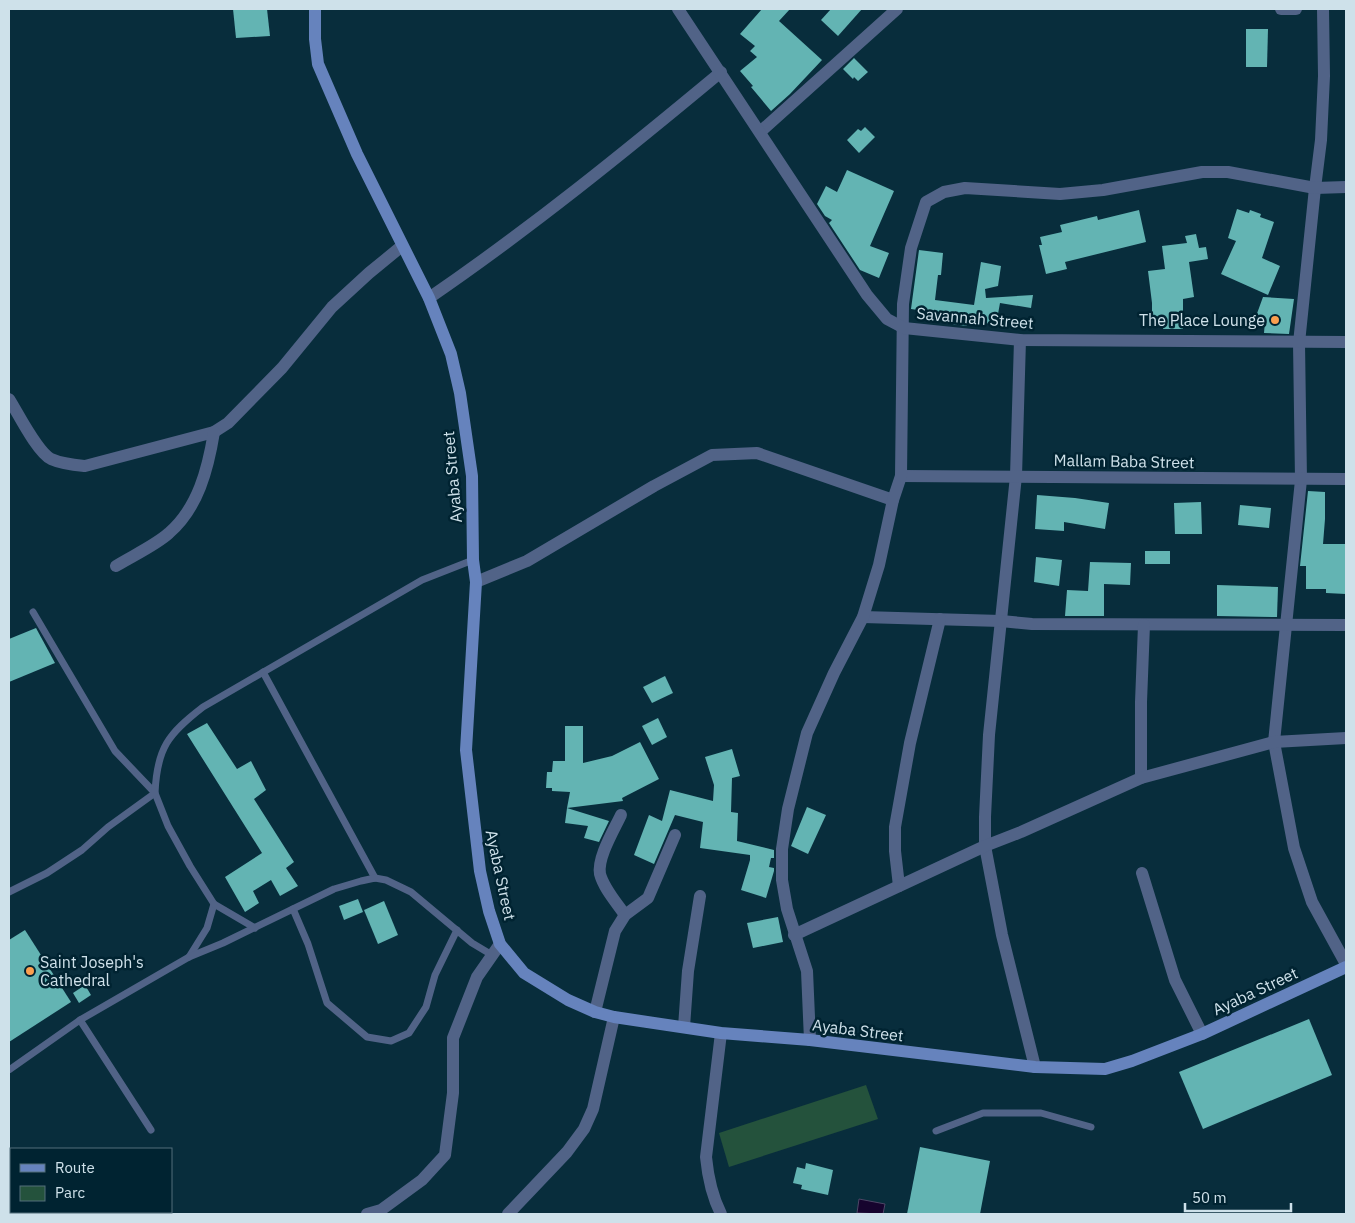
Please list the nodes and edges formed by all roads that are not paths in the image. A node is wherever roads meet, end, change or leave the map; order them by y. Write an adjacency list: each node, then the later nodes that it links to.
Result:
1 (315, 9): 11 (main road, Ayaba Street)
2 (678, 9): 7 (street, Savannah Street)
3 (897, 9): 8 (street)
4 (1282, 9): 5 (street)
5 (1296, 9)
6 (1323, 9): 10 (street)
7 (720, 72): 8 (street, Savannah Street); 12 (street)
8 (760, 132): 13 (street, Savannah Street)
9 (1346, 187): 10 (street)
10 (1315, 188): 13 (street); 16 (street)
11 (402, 246): 12 (main road, Ayaba Street); 18 (street)
12 (429, 298): 24 (main road, Ayaba Street)
13 (904, 328): 14 (street, Savannah Street); 19 (street)
14 (1020, 340): 16 (street, Savannah Street); 20 (street)
15 (1346, 342): 16 (street, Savannah Street)
16 (1299, 343): 21 (street)
17 (9, 398): 18 (street)
18 (214, 432): 25 (street)
19 (901, 476): 20 (street, Mallam Baba Street); 23 (street)
20 (1016, 476): 21 (street, Mallam Baba Street); 30 (street)
21 (1301, 480): 22 (street, Mallam Baba Street); 31 (street)
22 (1346, 480)
23 (893, 500): 26 (street); 28 (street)
24 (473, 560): 26 (main road, Ayaba Street); 34 (lane)
25 (116, 566)
26 (476, 582): 53 (main road, Ayaba Street)
27 (33, 612): 38 (lane)
28 (864, 617): 29 (street); 52 (street)
29 (940, 619): 30 (street); 44 (street)
30 (1001, 621): 32 (street); 41 (street)
31 (1287, 624): 32 (street); 33 (street); 36 (street)
32 (1144, 625): 37 (street)
33 (1346, 625)
34 (263, 672): 38 (lane); 43 (lane)
35 (1346, 738): 36 (street)
36 (1274, 742): 37 (street); 56 (street)
37 (1141, 778): 41 (street)
38 (155, 793): 45 (lane); 47 (lane)
39 (621, 815): 49 (street)
40 (674, 835): 49 (street)
41 (986, 846): 44 (street); 64 (street)
42 (1142, 873): 62 (street)
43 (375, 878): 48 (lane); 51 (lane)
44 (899, 886): 52 (street)
45 (9, 892)
46 (700, 896): 60 (street)
47 (214, 904): 50 (lane); 55 (lane)
48 (293, 909): 50 (lane); 51 (lane)
49 (625, 915): 57 (street)
50 (254, 928): 55 (lane)
51 (457, 930): 54 (lane)
52 (794, 935): 63 (street)
53 (500, 944): 54 (street); 57 (main road, Ayaba Street)
54 (492, 955): 69 (street)
55 (189, 957): 59 (lane)
56 (1346, 966): 62 (main road, Ayaba Street)
57 (595, 1012): 58 (main road, Ayaba Street)
58 (614, 1017): 60 (main road, Ayaba Street); 70 (street)
59 (80, 1020): 65 (lane); 67 (lane)
60 (684, 1027): 61 (main road, Ayaba Street)
61 (721, 1033): 63 (main road, Ayaba Street); 71 (street)
62 (1202, 1034): 64 (main road, Ayaba Street)
63 (810, 1040): 64 (main road, Ayaba Street)
64 (1035, 1067)
65 (9, 1070)
66 (1091, 1127): 68 (lane)
67 (151, 1130)
68 (936, 1131)
69 (367, 1214)
70 (508, 1214)
71 (720, 1214)

